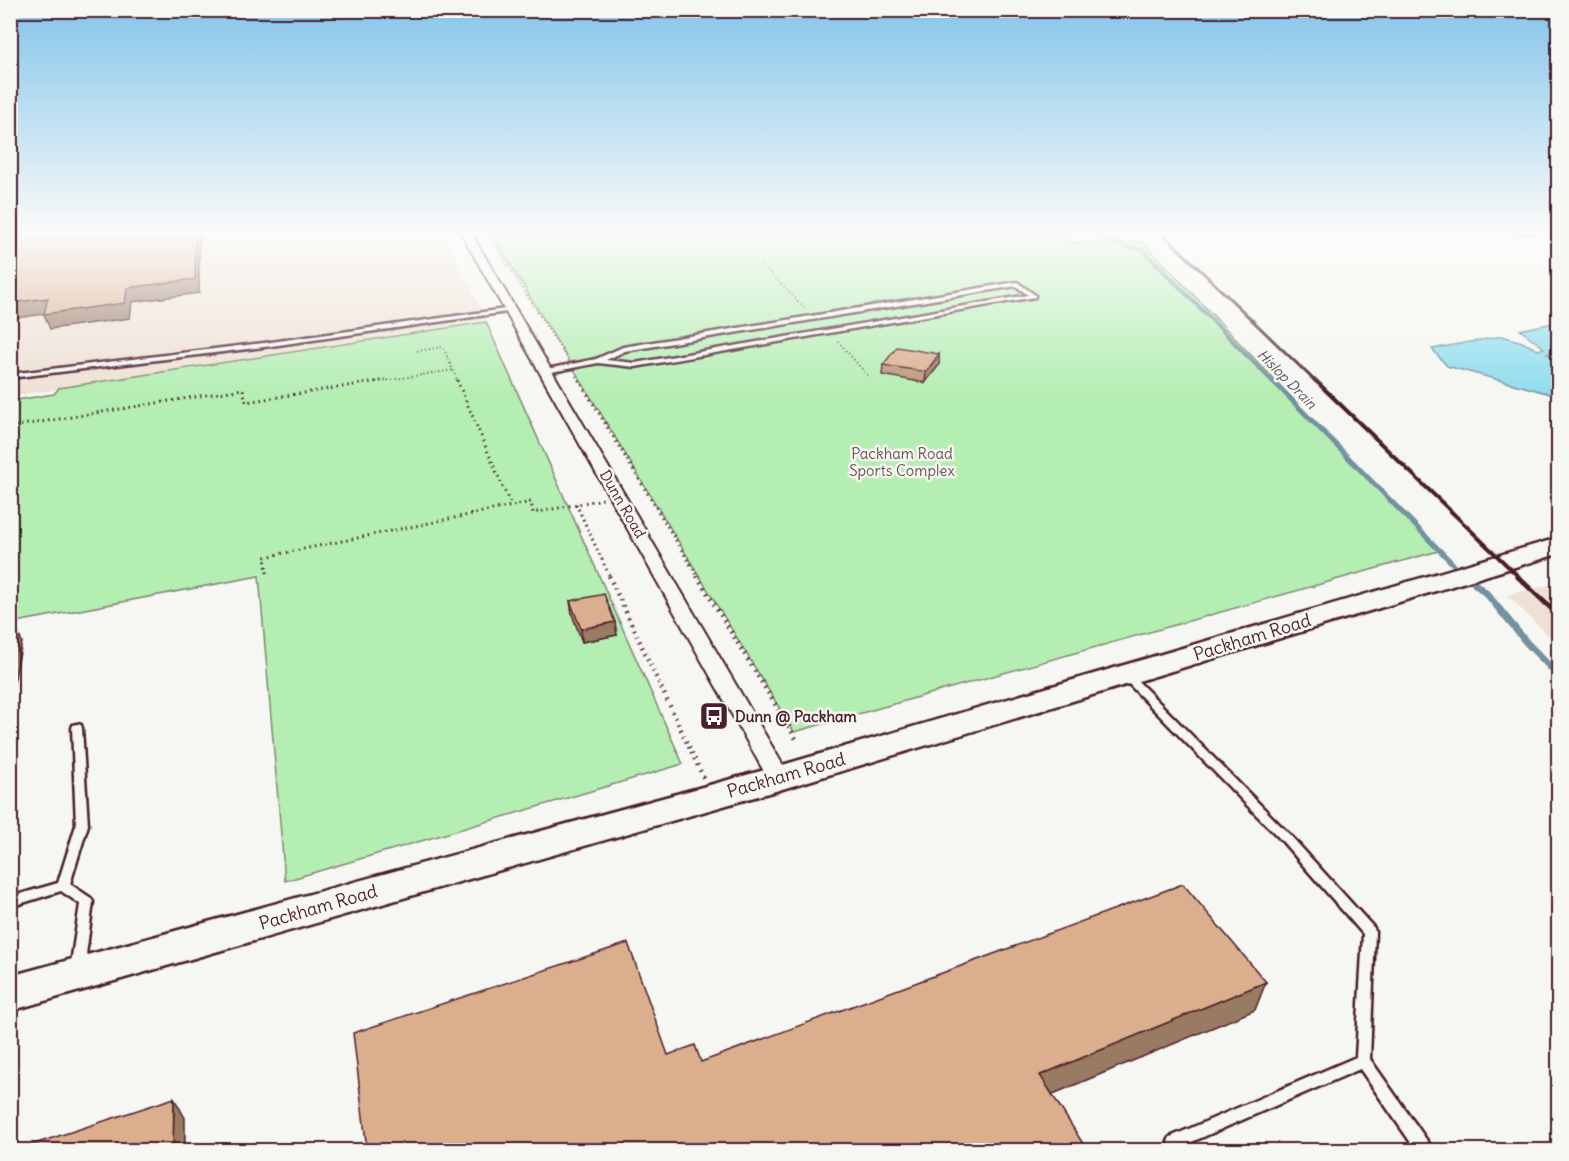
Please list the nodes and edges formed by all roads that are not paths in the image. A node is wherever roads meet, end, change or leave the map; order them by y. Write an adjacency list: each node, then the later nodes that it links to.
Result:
1 (497, 285): 4 (street, Dunn Road)
2 (1010, 285): 5 (lane)
3 (1019, 285): 5 (lane)
4 (512, 310): 6 (street, Dunn Road); 7 (lane)
5 (598, 361): 6 (lane)
6 (547, 371): 11 (street, Dunn Road)
7 (10, 376)
8 (1558, 546): 9 (street, Packham Road)
9 (1125, 674): 11 (street, Packham Road); 16 (lane)
10 (76, 728): 12 (lane)
11 (779, 778): 14 (street, Packham Road)
12 (63, 886): 13 (lane); 14 (lane)
13 (10, 902)
14 (76, 975): 15 (street, Packham Road)
15 (10, 994)
16 (1363, 1061): 17 (lane); 18 (lane)
17 (1182, 1150)
18 (1425, 1150)

